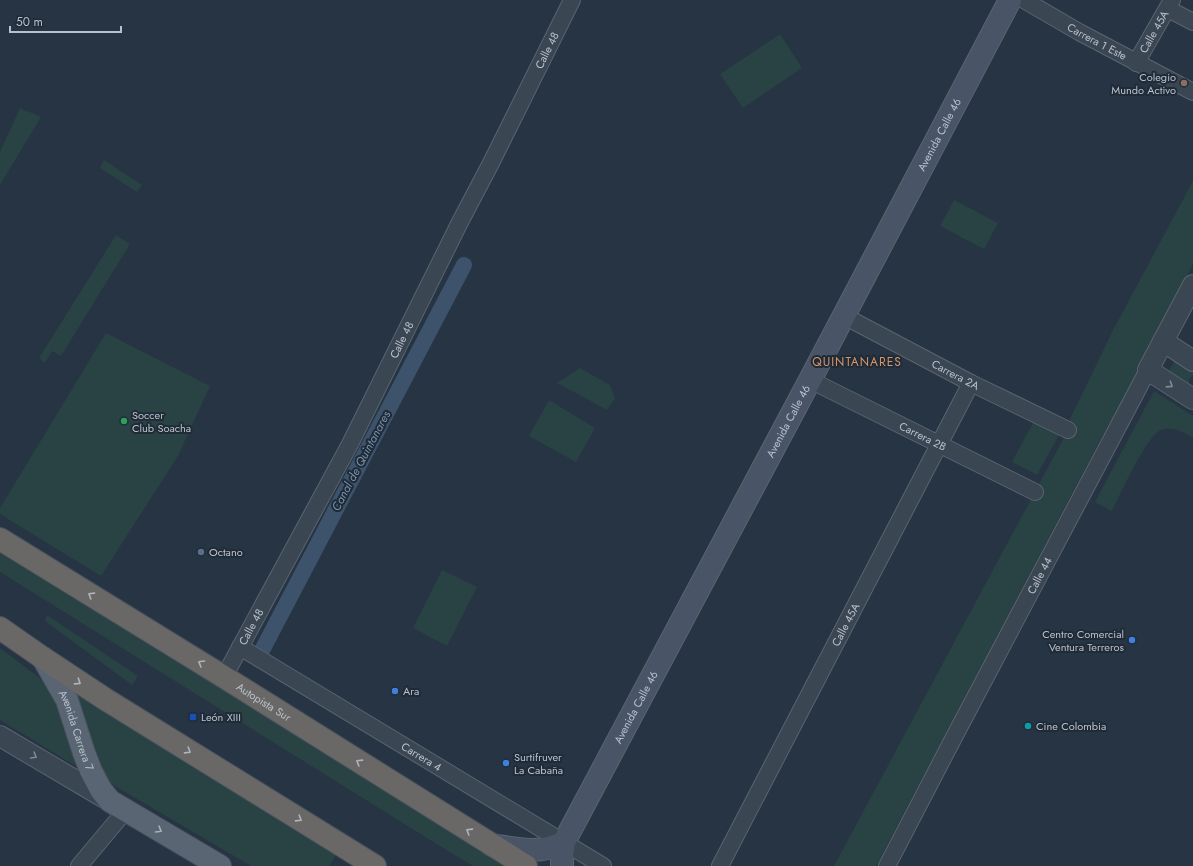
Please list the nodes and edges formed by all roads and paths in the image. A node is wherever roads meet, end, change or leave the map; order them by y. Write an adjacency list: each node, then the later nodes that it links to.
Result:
1 (572, 0): 23 (street, Calle 48)
2 (1010, 0): 9 (main road, Avenida Calle 46)
3 (1024, 0): 6 (street, Carrera 1 Este)
4 (1170, 4): 5 (street); 6 (street, Calle 45A)
5 (1193, 22)
6 (1136, 63): 7 (street, Carrera 1 Este)
7 (1193, 92)
8 (1193, 284): 10 (street, Calle 44)
9 (844, 316): 13 (main road, Avenida Calle 46); 14 (street, Carrera 2A)
10 (1163, 341): 11 (street); 12 (street, Calle 44)
11 (1193, 361)
12 (1148, 370): 17 (street, one-way to 17); 37 (street, Calle 44)
13 (810, 380): 19 (street, Carrera 2B); 28 (main road, Avenida Calle 46)
14 (971, 383): 18 (street, Carrera 2A); 19 (street, Calle 45A)
15 (1193, 388): 16 (street)
16 (1193, 396)
17 (1193, 399)
18 (1068, 430)
19 (939, 444): 20 (street, Carrera 2B); 36 (street, Calle 45A)
20 (1035, 492)
21 (0, 539): 25 (highway, Autopista Sur, one-way to 21)
22 (0, 628): 24 (highway)
23 (240, 647): 25 (street, Calle 48); 28 (street, Carrera 4)
24 (43, 658): 27 (main road, Avenida Carrera 7); 32 (highway, one-way to 32)
25 (224, 677): 29 (highway, Autopista Sur, one-way to 25)
26 (0, 736): 27 (street, Avenida Carrera 7, one-way to 27)
27 (118, 806): 30 (street); 31 (main road, Avenida Carrera 7, one-way to 31)
28 (564, 842): 29 (main road); 34 (main road); 35 (street, Carrera 4)
29 (492, 845): 33 (highway, Autopista Sur)
30 (79, 866)
31 (220, 866)
32 (375, 866)
33 (526, 866)
34 (562, 866)
35 (603, 866)
36 (720, 866)
37 (887, 866)

